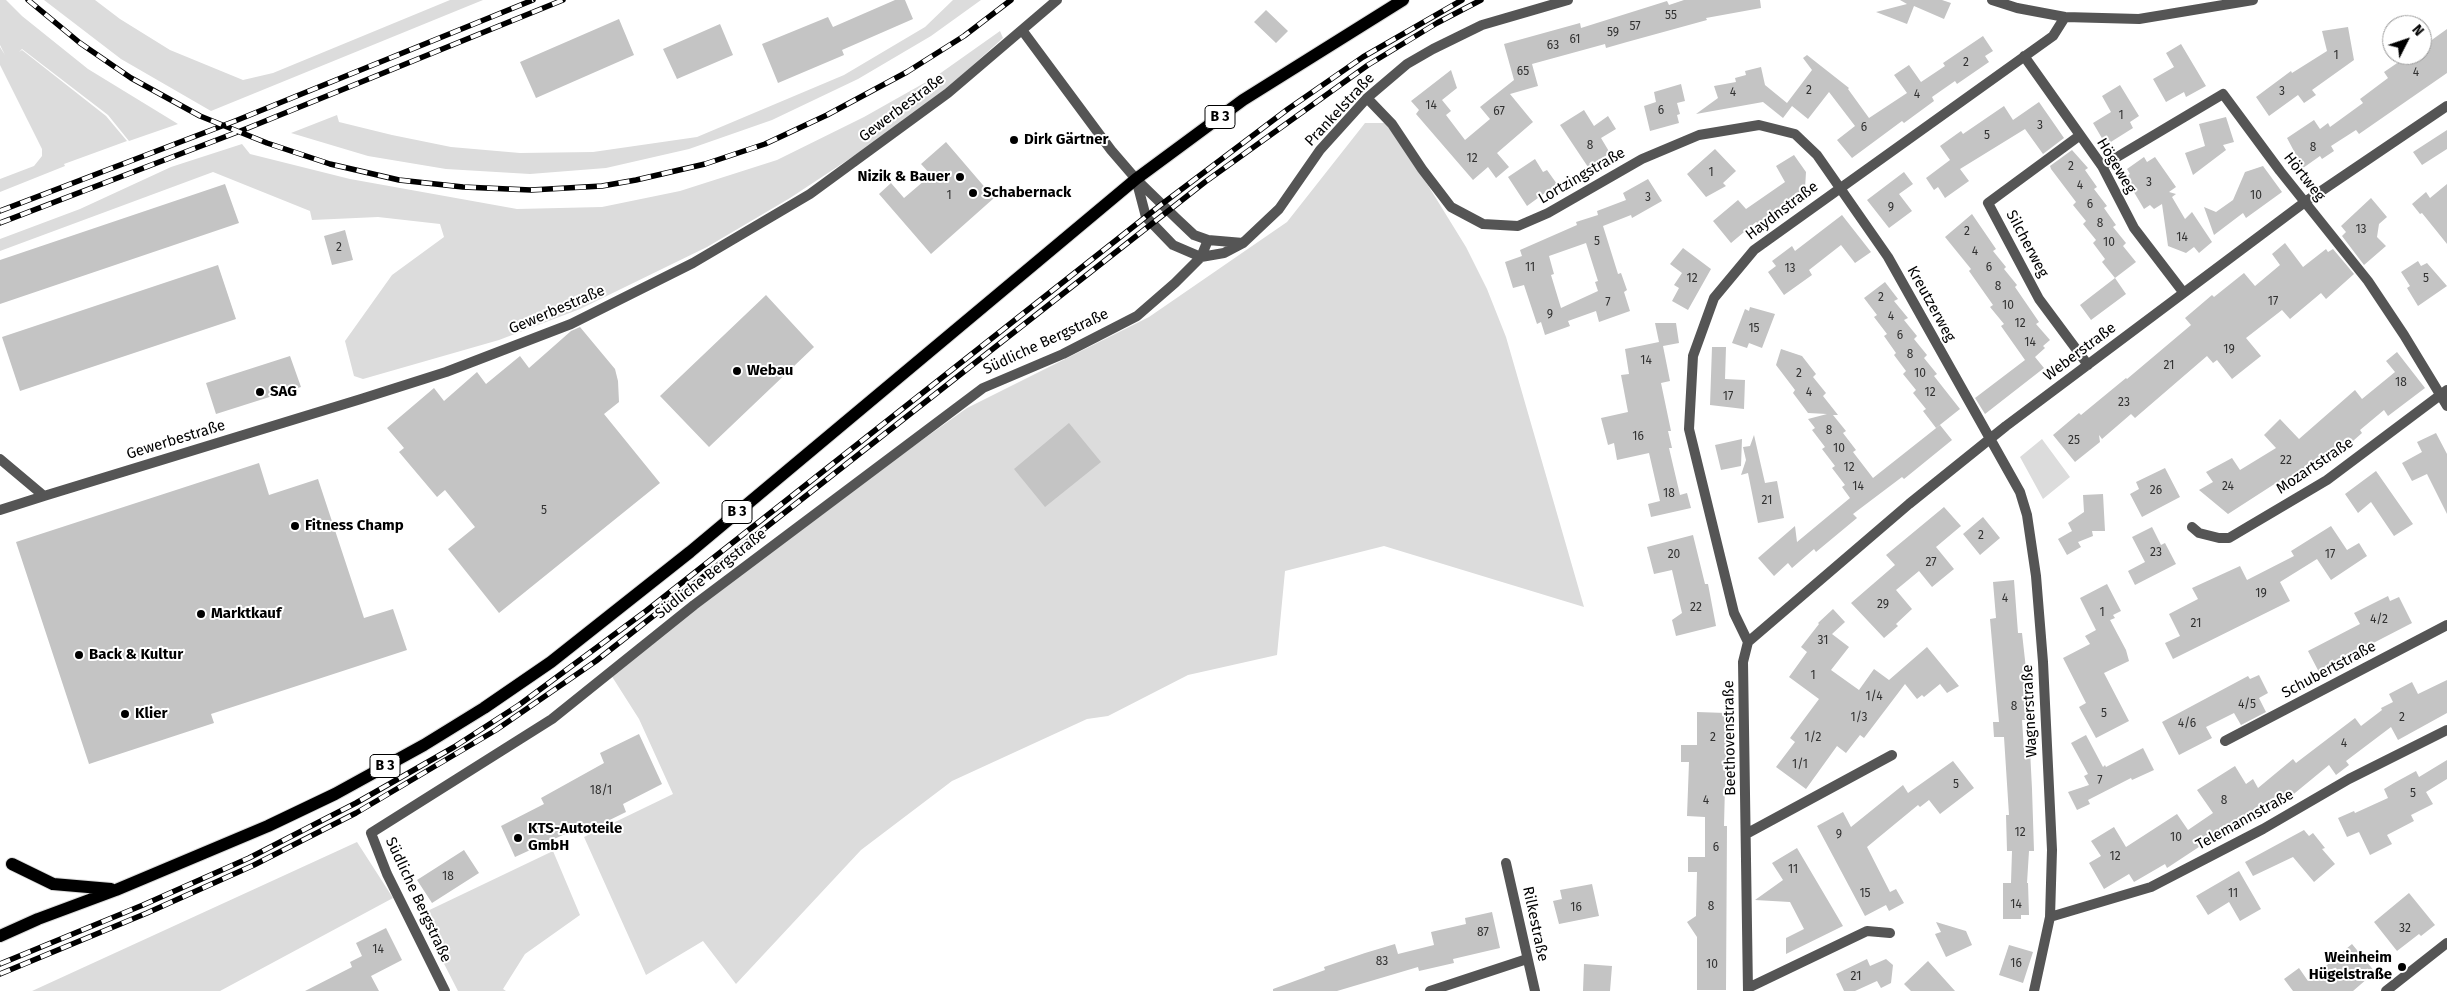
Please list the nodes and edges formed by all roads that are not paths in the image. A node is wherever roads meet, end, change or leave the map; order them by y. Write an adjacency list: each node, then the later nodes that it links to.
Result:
1 (1057, 0): 7 (street, Gewerbestraße)
2 (1403, 0): 13 (main road, B 3)
3 (1568, 0): 9 (street, Prankelstraße)
4 (1992, 0): 6 (street)
5 (2253, 0): 6 (street)
6 (2065, 17): 8 (street, Haydnstraße)
7 (1022, 30): 13 (street); 25 (street, Gewerbestraße)
8 (2024, 56): 11 (street, Högeweg); 14 (street, Haydnstraße)
9 (1367, 98): 14 (street, Lortzingstraße); 17 (street, Prankelstraße)
10 (2447, 106): 15 (street, Weberstraße)
11 (2079, 136): 12 (street, Högeweg); 20 (street, Silcherweg)
12 (2102, 166): 15 (street, Hörtweg); 19 (street, Högeweg)
13 (1136, 179): 16 (street); 18 (street); 36 (main road, B 3)
14 (1840, 186): 23 (street, Kreutzerweg); 29 (street, Haydnstraße)
15 (2305, 202): 19 (street, Weberstraße); 21 (street, Hörtweg)
16 (1208, 240): 17 (street); 18 (street, Südliche Bergstraße)
17 (1243, 243): 18 (street, Prankelstraße)
18 (1201, 257): 43 (street, Südliche Bergstraße)
19 (2183, 292): 20 (street, Weberstraße)
20 (2088, 365): 23 (street, Weberstraße)
21 (2444, 392): 22 (street); 27 (street, Mozartstraße)
22 (2447, 406)
23 (1989, 439): 29 (street, Weberstraße); 37 (street, Wagnerstraße)
24 (0, 459): 25 (street)
25 (44, 496): 26 (street, Gewerbestraße)
26 (0, 510)
27 (2192, 527)
28 (2447, 625): 31 (street, Schubertstraße)
29 (1748, 642): 33 (street, Beethovenstraße)
30 (2447, 730): 37 (street, Telemannstraße)
31 (2225, 741)
32 (1892, 755): 33 (street)
33 (1746, 834): 42 (street, Beethovenstraße)
34 (1506, 863): 41 (street, Rilkestraße)
35 (12, 864): 36 (main road)
36 (116, 890): 39 (main road, B 3)
37 (2050, 917): 46 (street, Wagnerstraße)
38 (1890, 933): 42 (street, Beethovenstraße)
39 (0, 936)
40 (2446, 947): 47 (street)
41 (1527, 959): 44 (street); 45 (street, Rilkestraße)
42 (1748, 990)
43 (445, 991)
44 (1430, 991)
45 (1534, 991)
46 (2034, 991)
47 (2386, 991)

